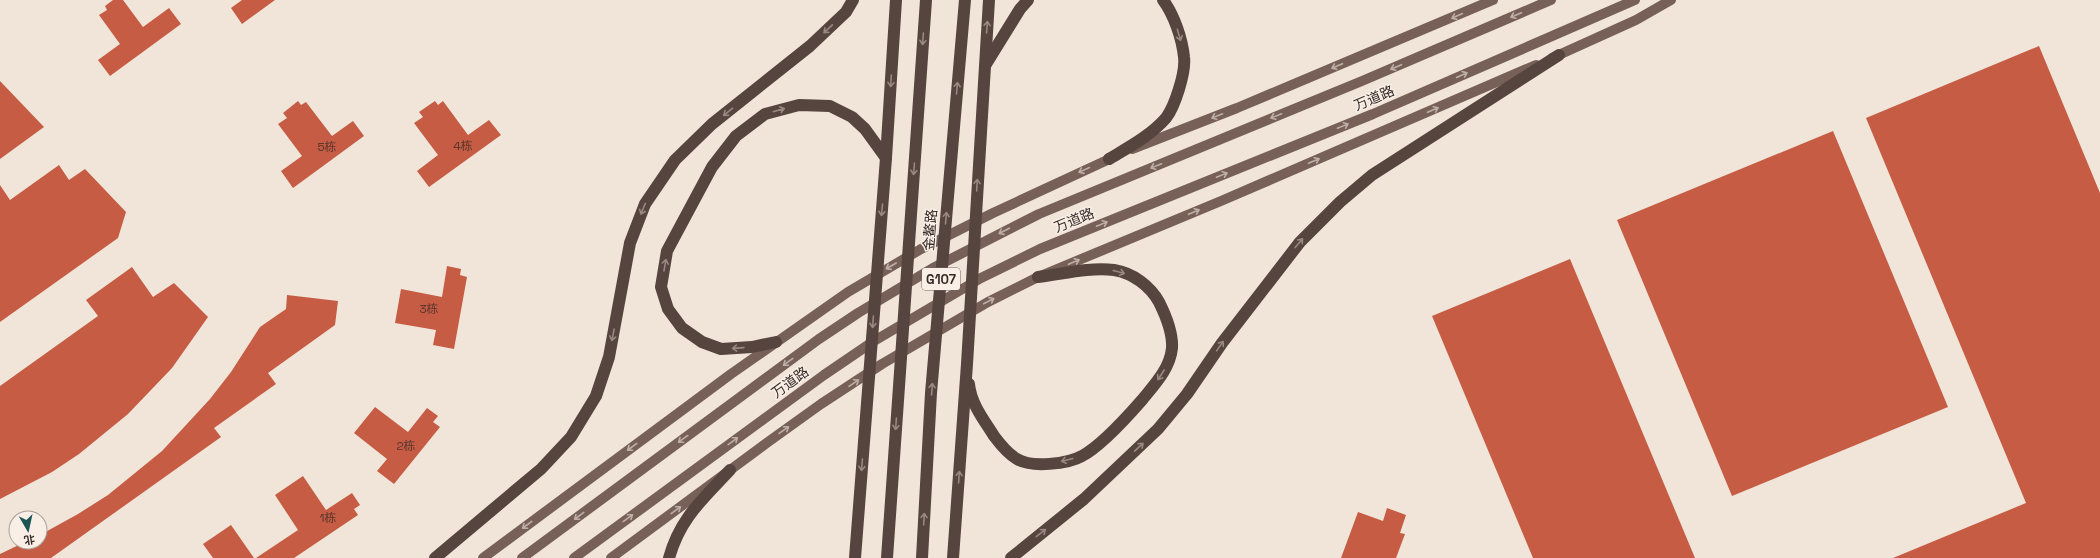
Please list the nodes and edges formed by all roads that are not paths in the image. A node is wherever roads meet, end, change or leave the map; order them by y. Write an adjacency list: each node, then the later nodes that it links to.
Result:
1 (853, 0): 21 (highway, one-way to 21)
2 (896, 0): 14 (highway, one-way to 14)
3 (926, 0): 27 (highway, 金鳌路 / G107, one-way to 27)
4 (965, 0): 28 (highway, 金鳌路 / G107, one-way to 4)
5 (989, 0): 13 (highway, one-way to 5)
6 (1028, 0): 13 (highway)
7 (1163, 0): 15 (highway, one-way to 15)
8 (1493, 0): 15 (main road, one-way to 15)
9 (1551, 0): 23 (main road, 万道路, one-way to 23)
10 (1634, 0): 24 (main road, 万道路, one-way to 10)
11 (1671, 0): 12 (main road)
12 (1559, 55): 16 (main road, one-way to 12); 30 (highway, one-way to 12)
13 (984, 67): 18 (highway, one-way to 13)
14 (886, 158): 17 (highway, one-way to 14); 20 (highway, one-way to 20)
15 (1109, 159): 17 (main road, one-way to 17)
16 (1038, 277): 18 (highway, one-way to 18); 19 (main road, one-way to 16)
17 (776, 342): 22 (main road, one-way to 22)
18 (967, 364): 29 (highway, one-way to 18)
19 (730, 470): 25 (main road, one-way to 19); 26 (highway)
20 (855, 555)
21 (436, 558)
22 (483, 558)
23 (522, 558)
24 (574, 558)
25 (611, 558)
26 (669, 558)
27 (887, 558)
28 (922, 558)
29 (952, 558)
30 (1011, 558)

